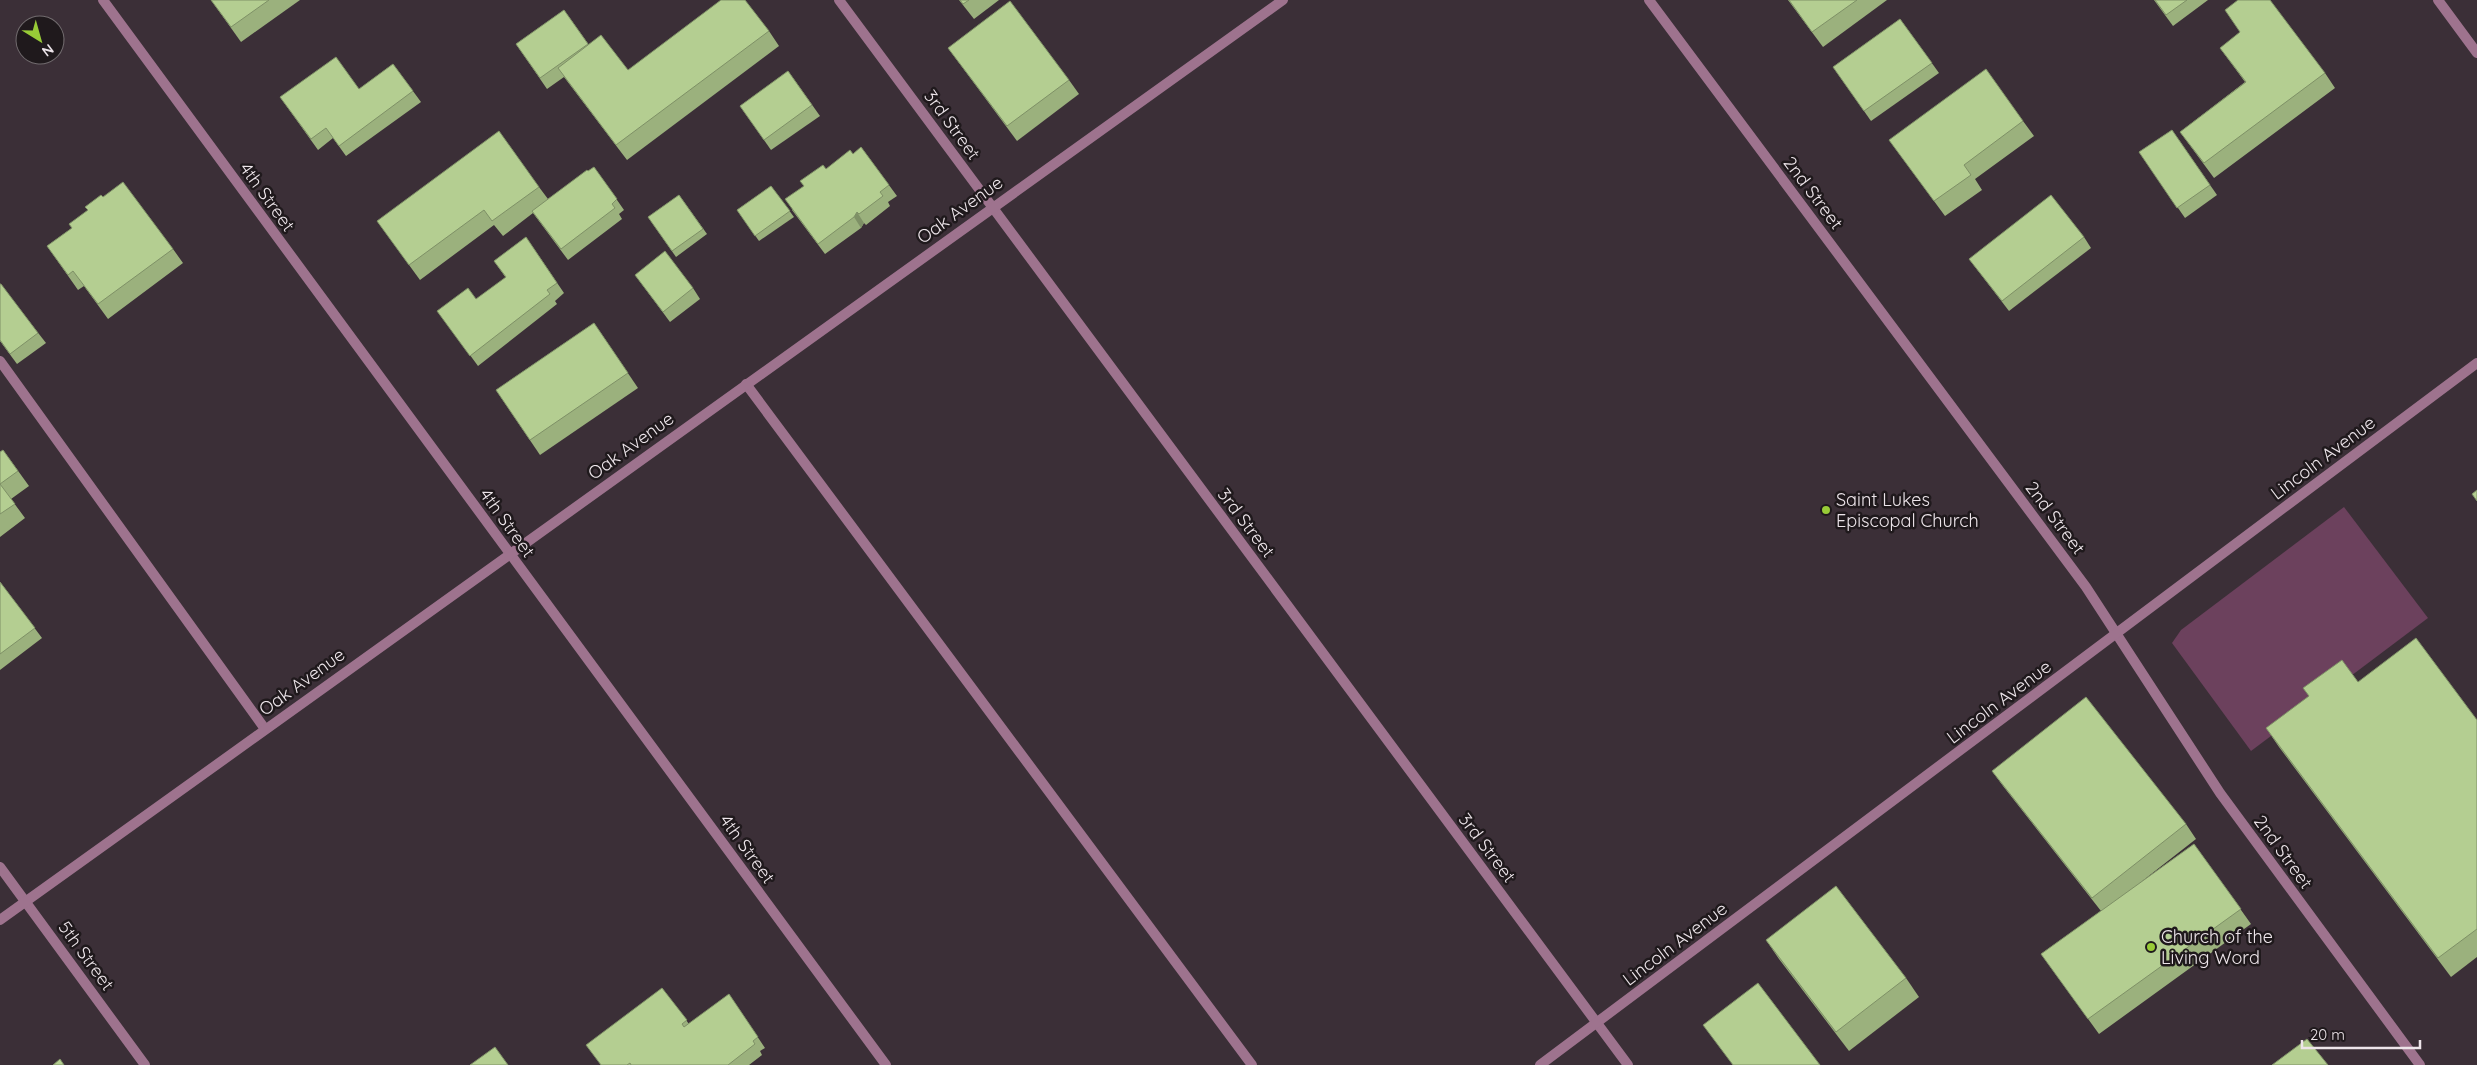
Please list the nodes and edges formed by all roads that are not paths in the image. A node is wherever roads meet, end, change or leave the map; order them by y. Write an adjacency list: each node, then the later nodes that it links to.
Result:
1 (103, 0): 11 (street, 4th Street)
2 (839, 0): 7 (street, 3rd Street)
3 (1283, 0): 7 (street, Oak Avenue)
4 (1649, 0): 12 (street, 2nd Street)
5 (2438, 0): 6 (street)
6 (2477, 53)
7 (992, 207): 10 (street, Oak Avenue); 17 (street, 3rd Street)
8 (0, 361): 13 (street)
9 (2477, 364): 12 (street, Lincoln Avenue)
10 (746, 384): 11 (street, Oak Avenue); 20 (street)
11 (509, 553): 13 (street, Oak Avenue); 19 (street, 4th Street)
12 (2117, 634): 17 (street, Lincoln Avenue); 23 (street, 2nd Street)
13 (265, 729): 15 (street, Oak Avenue)
14 (0, 867): 15 (street, 5th Street)
15 (26, 902): 16 (street, Oak Avenue); 18 (street, 5th Street)
16 (0, 920)
17 (1596, 1023): 21 (street, Lincoln Avenue); 22 (street, 3rd Street)
18 (145, 1065)
19 (886, 1065)
20 (1252, 1065)
21 (1540, 1065)
22 (1628, 1065)
23 (2420, 1065)

